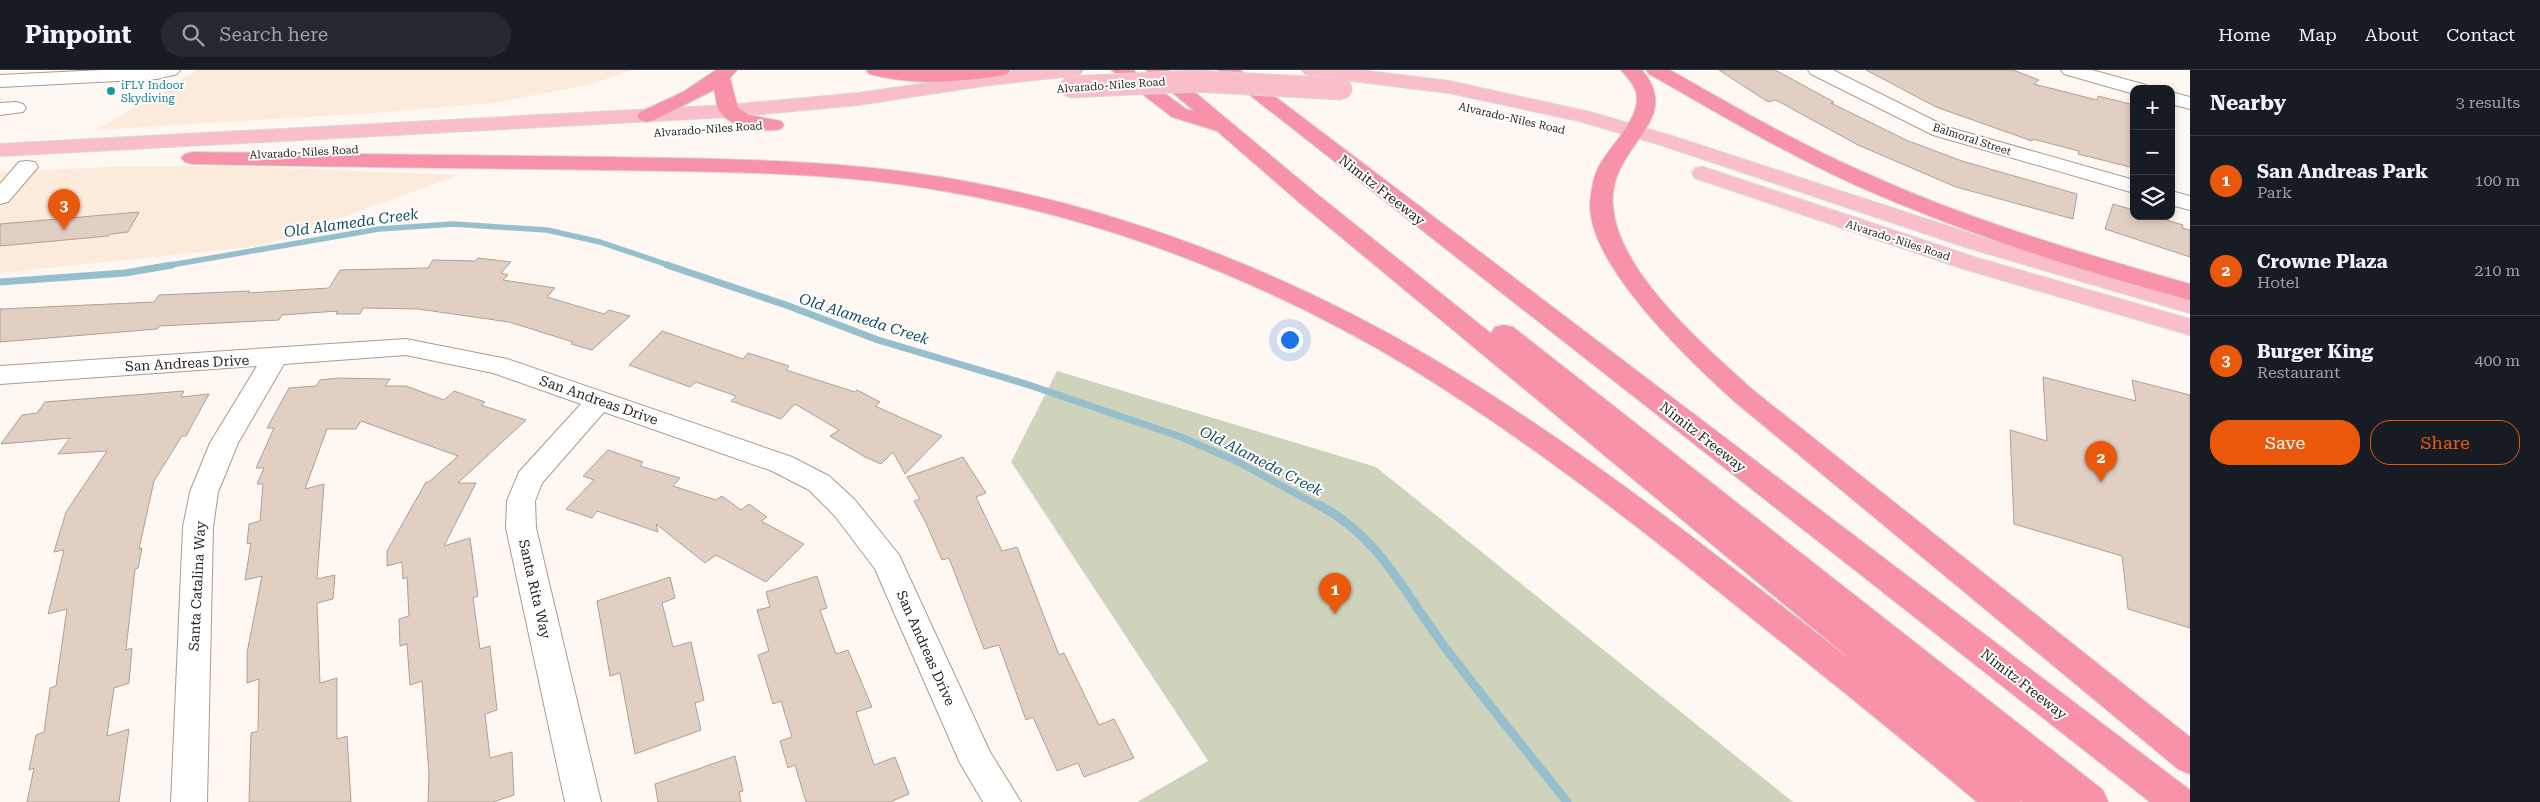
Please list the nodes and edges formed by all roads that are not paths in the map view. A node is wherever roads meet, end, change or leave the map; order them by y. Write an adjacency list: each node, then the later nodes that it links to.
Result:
1 (46, 70): 16 (street)
2 (170, 70): 16 (street)
3 (876, 70): 4 (highway)
4 (1000, 70)
5 (1073, 70): 20 (main road, Alvarado-Niles Road)
6 (1121, 70): 23 (highway)
7 (1156, 70): 23 (highway)
8 (1228, 70): 41 (highway, Nimitz Freeway)
9 (1312, 70): 10 (main road, Alvarado-Niles Road)
10 (1317, 70): 24 (main road, Alvarado-Niles Road)
11 (1632, 70): 24 (highway)
12 (1656, 70): 34 (highway)
13 (1818, 70): 30 (street, Balmoral Street)
14 (2071, 70): 17 (street)
15 (724, 74): 20 (highway); 21 (highway)
16 (0, 80)
17 (2130, 86)
18 (2175, 99): 19 (street)
19 (2190, 103)
20 (729, 111): 21 (main road, Alvarado-Niles Road); 22 (highway)
21 (647, 116): 25 (main road, Alvarado-Niles Road)
22 (774, 125): 24 (main road, Alvarado-Niles Road, bridge); 26 (main road, Alvarado-Niles Road)
23 (1228, 128): 27 (highway)
24 (1628, 138): 35 (main road, Alvarado-Niles Road); 36 (main road, Alvarado-Niles Road); 40 (highway)
25 (0, 150)
26 (192, 158): 28 (main road, Alvarado-Niles Road); 45 (highway)
27 (1264, 159): 46 (highway); 47 (highway)
28 (27, 167): 29 (main road, Alvarado-Niles Road); 31 (street)
29 (0, 168)
30 (2130, 186)
31 (0, 197)
32 (2175, 199): 33 (street)
33 (2190, 203)
34 (2190, 292)
35 (2190, 305)
36 (2190, 327)
37 (275, 358): 38 (street, San Andreas Drive); 39 (street, San Andreas Drive); 42 (street, Santa Catalina Way)
38 (0, 374)
39 (599, 400): 43 (street, Santa Rita Way); 44 (street, San Andreas Drive)
40 (2190, 758)
41 (2176, 801)
42 (190, 802)
43 (583, 802)
44 (1003, 802)
45 (2003, 802)
46 (2049, 802)
47 (2090, 802)

